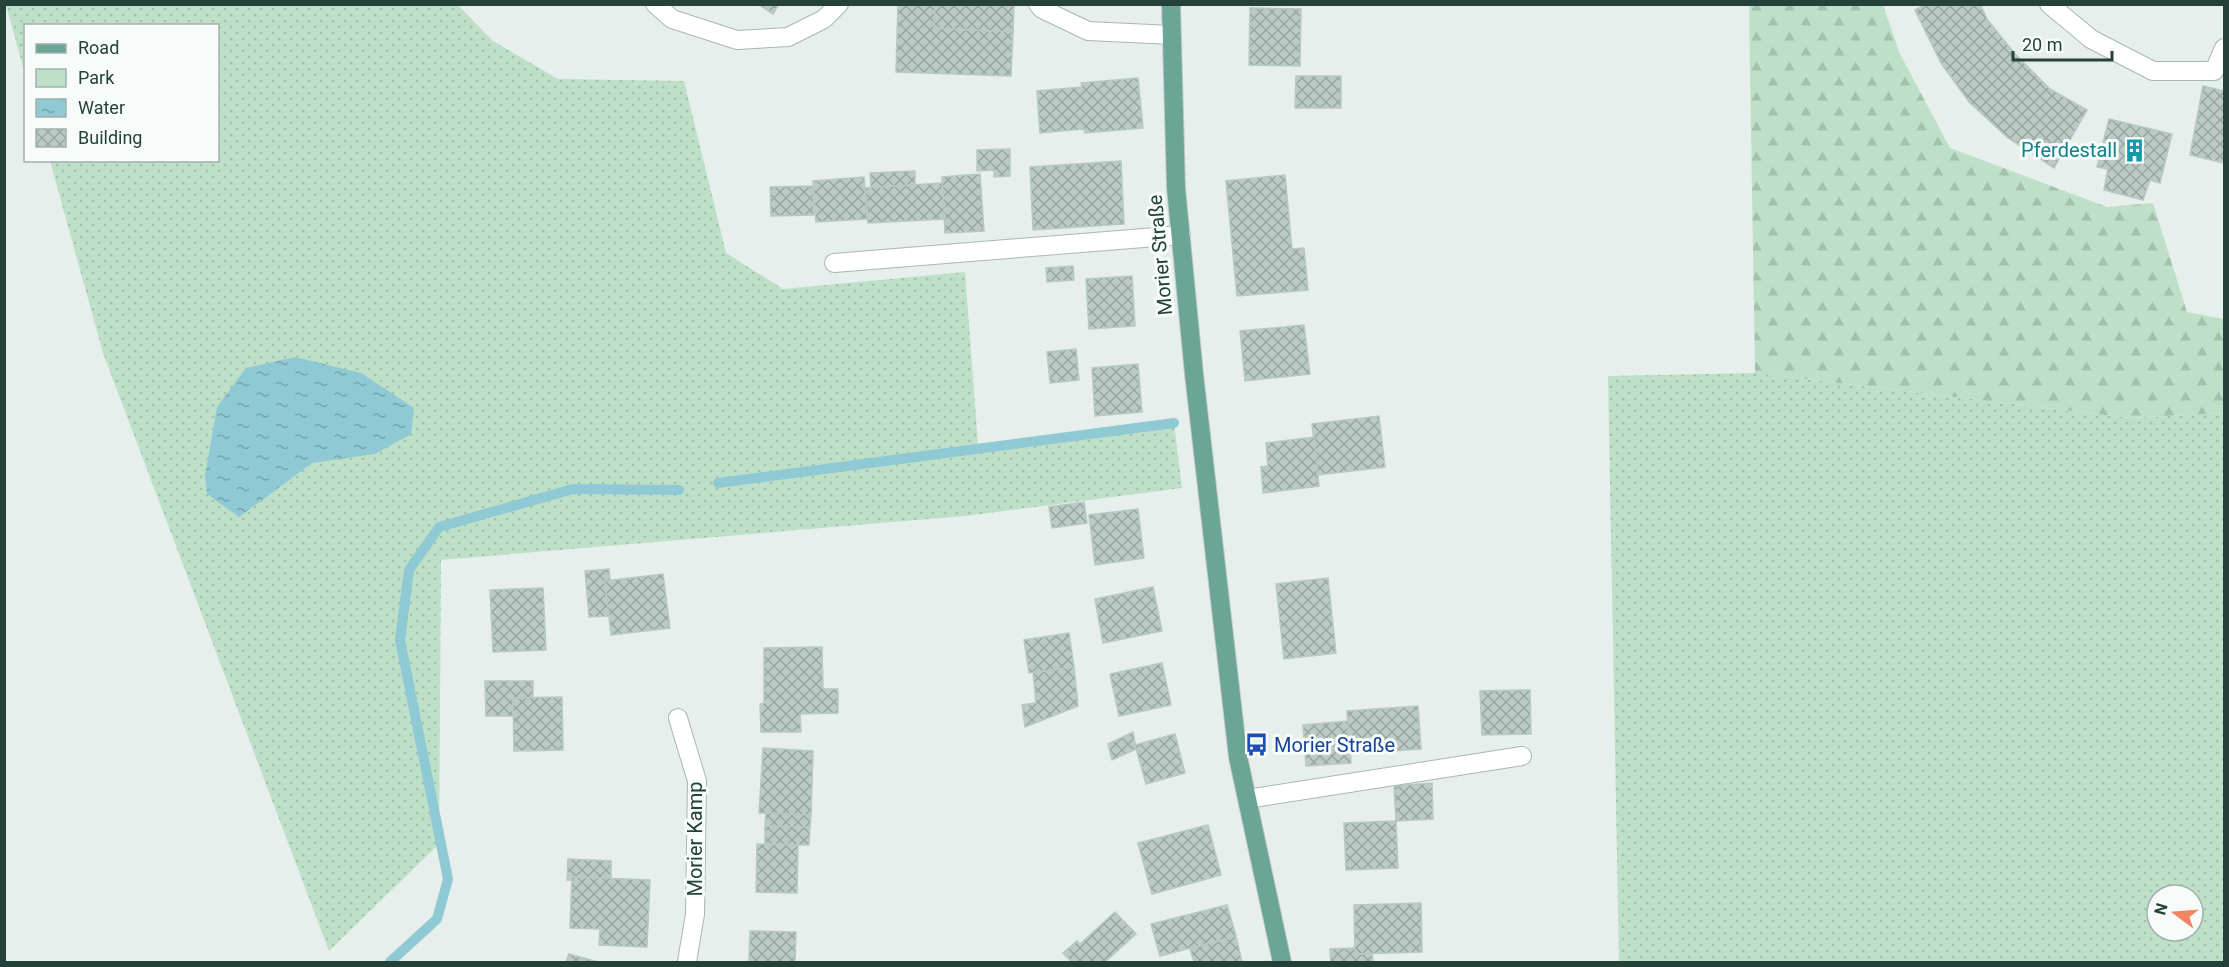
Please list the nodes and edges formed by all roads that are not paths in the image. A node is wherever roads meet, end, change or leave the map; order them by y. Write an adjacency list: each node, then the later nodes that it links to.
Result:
1 (655, 4): 2 (street)
2 (839, 4)
3 (1038, 4): 6 (street)
4 (1171, 4): 6 (main road, Morier Straße)
5 (2049, 4): 7 (street)
6 (1172, 35): 8 (main road, Morier Straße)
7 (2224, 48)
8 (1181, 235): 9 (street); 12 (main road, Morier Straße)
9 (834, 263)
10 (678, 718): 13 (street, Morier Kamp)
11 (1522, 756): 12 (street)
12 (1247, 799): 14 (main road, Morier Straße)
13 (687, 963)
14 (1282, 963)

